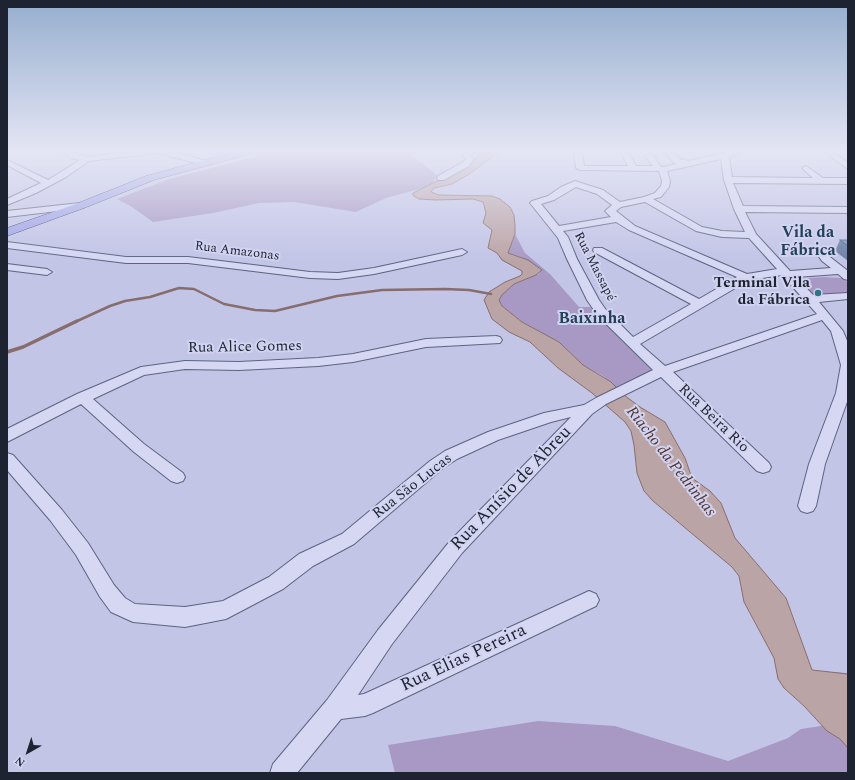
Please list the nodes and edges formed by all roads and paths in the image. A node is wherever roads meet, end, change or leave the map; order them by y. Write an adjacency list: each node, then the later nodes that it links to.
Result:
1 (40, 187): 8 (street)
2 (126, 187): 10 (main road)
3 (568, 187): 15 (street, Rua Massapé)
4 (586, 187): 9 (street, Rua Massapé)
5 (665, 187): 7 (street)
6 (731, 187): 11 (street)
7 (646, 199): 9 (street); 17 (street)
8 (7, 202)
9 (618, 205): 14 (street)
10 (80, 206): 13 (street); 16 (main road)
11 (739, 209): 12 (street); 17 (street)
12 (848, 210)
13 (7, 214)
14 (618, 219): 15 (street); 26 (street)
15 (558, 229): 32 (street, Rua Massapé)
16 (7, 232)
17 (752, 234): 25 (street)
18 (7, 245): 21 (street, Rua Amazonas)
19 (598, 250): 29 (street)
20 (825, 251): 23 (street)
21 (462, 252)
22 (7, 267): 24 (street)
23 (844, 270): 25 (street)
24 (48, 272)
25 (786, 273): 26 (street); 28 (street)
26 (746, 277): 29 (street)
27 (848, 296): 28 (street)
28 (811, 299): 30 (street)
29 (700, 304): 32 (street)
30 (825, 315): 33 (street, Rua Anísio de Abreu); 34 (street)
31 (496, 340): 35 (street, Rua Alice Gomes)
32 (632, 343): 33 (street, Rua Massapé)
33 (663, 371): 36 (street, Rua Anísio de Abreu); 39 (street, Rua Beira Rio)
34 (848, 375): 41 (street)
35 (82, 397): 37 (street, Rua Alice Gomes); 40 (street)
36 (590, 408): 38 (street, Rua São Lucas); 43 (street, Rua Anísio de Abreu)
37 (7, 436)
38 (7, 459)
39 (763, 466)
40 (177, 477)
41 (807, 506)
42 (590, 600): 43 (street, Rua Elias Pereira)
43 (335, 708): 44 (street, Rua Anísio de Abreu)
44 (282, 773)

